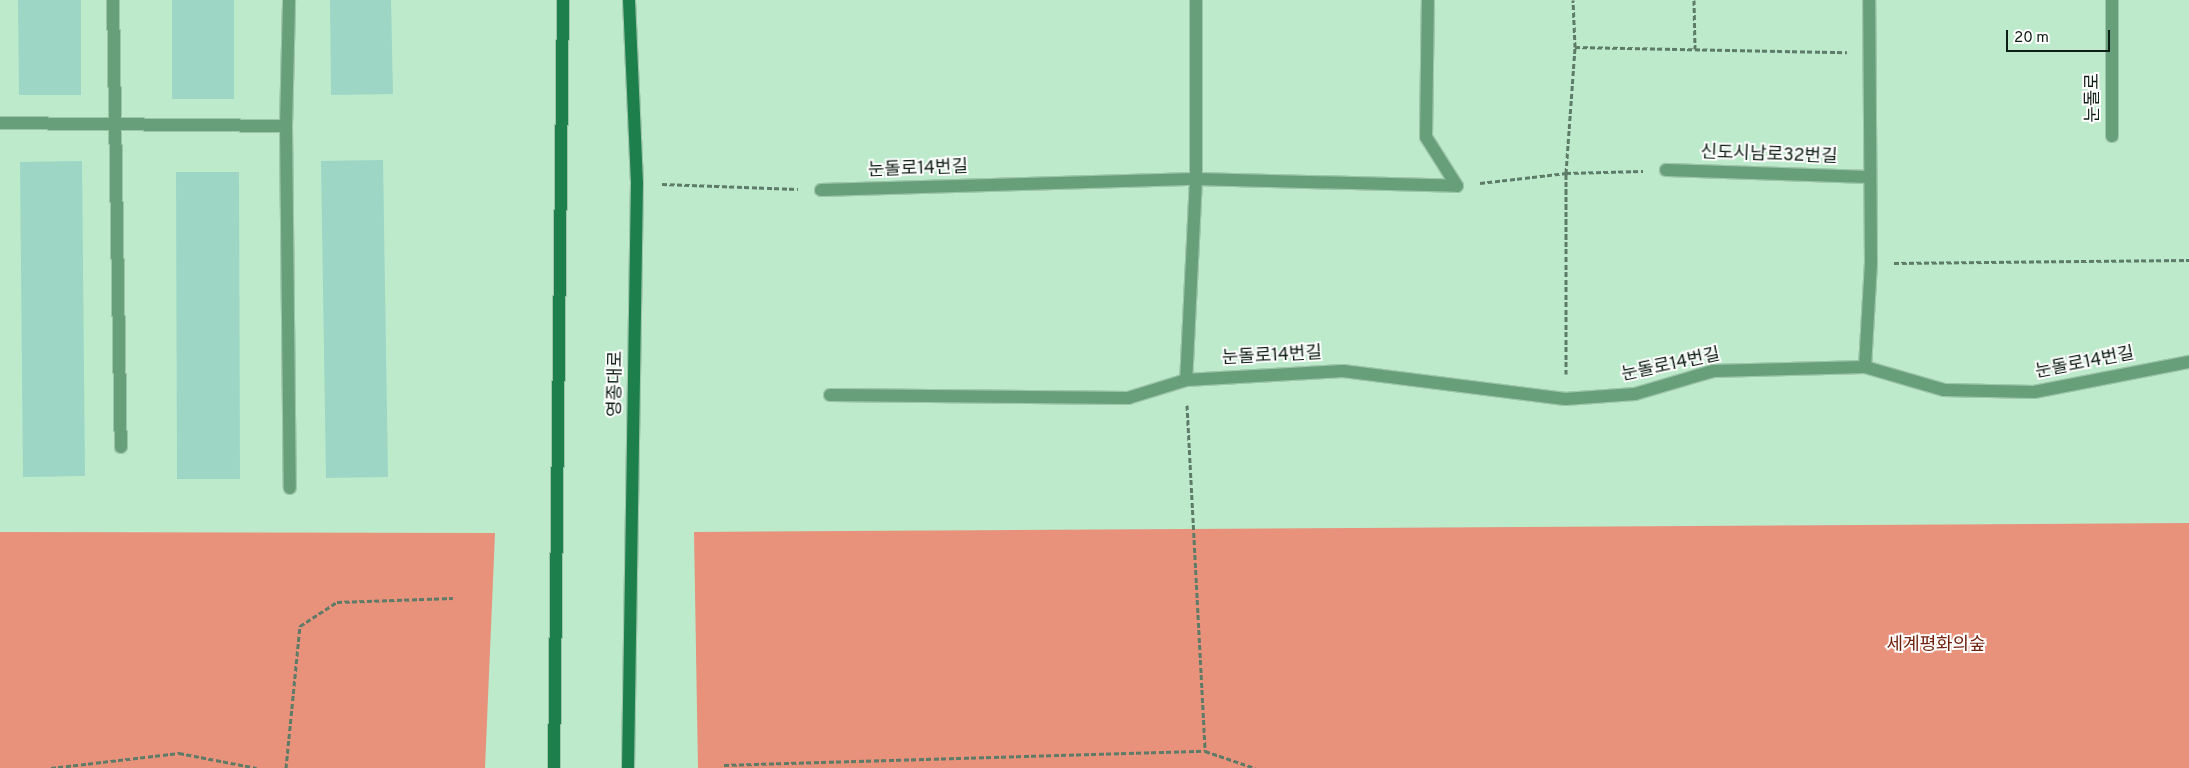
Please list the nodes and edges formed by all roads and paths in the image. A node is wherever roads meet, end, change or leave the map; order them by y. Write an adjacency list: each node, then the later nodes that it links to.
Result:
1 (112, 0): 15 (street)
2 (290, 0): 16 (street)
3 (563, 0): 40 (main road)
4 (629, 0): 22 (main road, 영종대로)
5 (1196, 0): 21 (street)
6 (1428, 0): 23 (street)
7 (1573, 0): 11 (path)
8 (1694, 0): 12 (path)
9 (1870, 0): 13 (street)
10 (2112, 0): 17 (street, 눈돌로)
11 (1575, 47): 12 (path); 19 (path)
12 (1695, 49): 13 (path)
13 (1870, 52): 20 (street)
14 (0, 123): 15 (street)
15 (114, 123): 16 (street); 32 (street)
16 (286, 126): 33 (street)
17 (2112, 136)
18 (1666, 170): 19 (path); 20 (street, 신도시남로32번길)
19 (1566, 174): 23 (path); 31 (path)
20 (1869, 177): 26 (street)
21 (1196, 178): 23 (street, 눈돌로14번길); 24 (street, 눈돌로14번길); 29 (street)
22 (637, 183): 24 (path); 41 (main road, 영종대로)
23 (1457, 186)
24 (821, 190)
25 (2189, 260): 26 (path)
26 (1871, 263): 28 (street)
27 (2189, 362): 28 (street, 눈돌로14번길)
28 (1865, 367): 31 (street, 눈돌로14번길)
29 (1186, 380): 30 (street, 눈돌로14번길); 31 (street, 눈돌로14번길); 35 (path)
30 (830, 395)
31 (1566, 399)
32 (121, 448)
33 (290, 488)
34 (453, 598): 39 (path)
35 (1205, 751): 36 (path); 42 (path)
36 (724, 765)
37 (51, 768): 38 (path)
38 (257, 768)
39 (286, 768)
40 (554, 768)
41 (628, 768)
42 (1255, 768)

